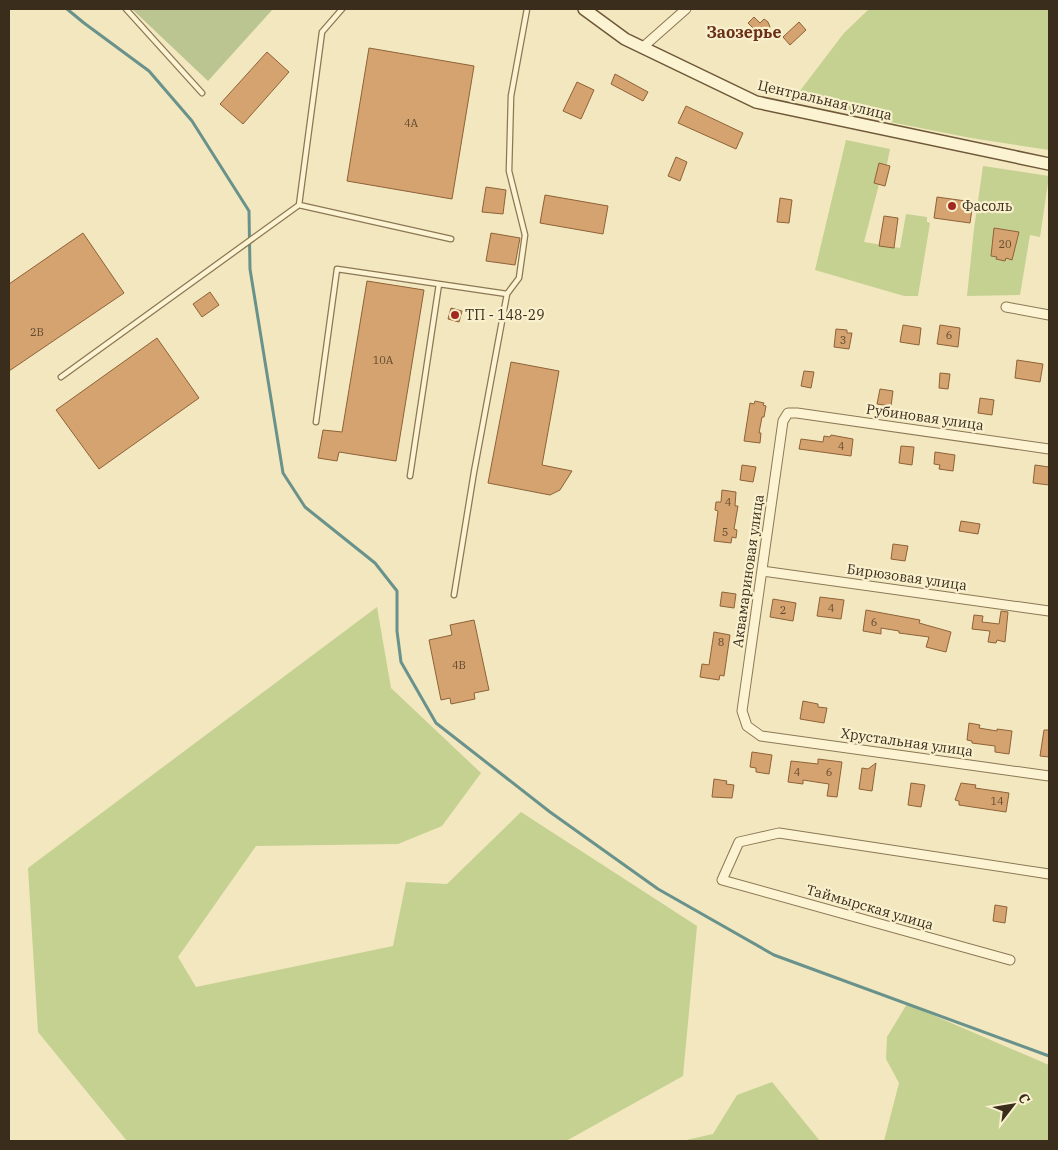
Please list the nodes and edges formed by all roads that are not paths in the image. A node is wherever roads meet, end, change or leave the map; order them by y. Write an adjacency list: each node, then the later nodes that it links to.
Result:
1 (126, 9): 7 (lane)
2 (342, 9): 9 (lane)
3 (527, 9): 12 (lane)
4 (584, 9): 6 (main road, Центральная улица)
5 (686, 9): 6 (street)
6 (643, 47): 8 (main road, Центральная улица)
7 (202, 93)
8 (1049, 164)
9 (299, 205): 10 (lane); 15 (lane)
10 (451, 239)
11 (440, 284): 12 (lane); 17 (lane); 19 (lane)
12 (507, 294): 21 (lane)
13 (1006, 307): 14 (street)
14 (1049, 315)
15 (61, 377)
16 (797, 413): 18 (street, Рубиновая улица); 20 (street, Аквамариновая улица)
17 (316, 422)
18 (1049, 449)
19 (410, 476)
20 (762, 571): 22 (street, Бирюзовая улица); 23 (street, Аквамариновая улица)
21 (454, 595)
22 (1049, 611)
23 (761, 736): 24 (street, Хрустальная улица)
24 (1049, 776)
25 (1049, 874): 26 (street, Таймырская улица)
26 (1010, 960)

